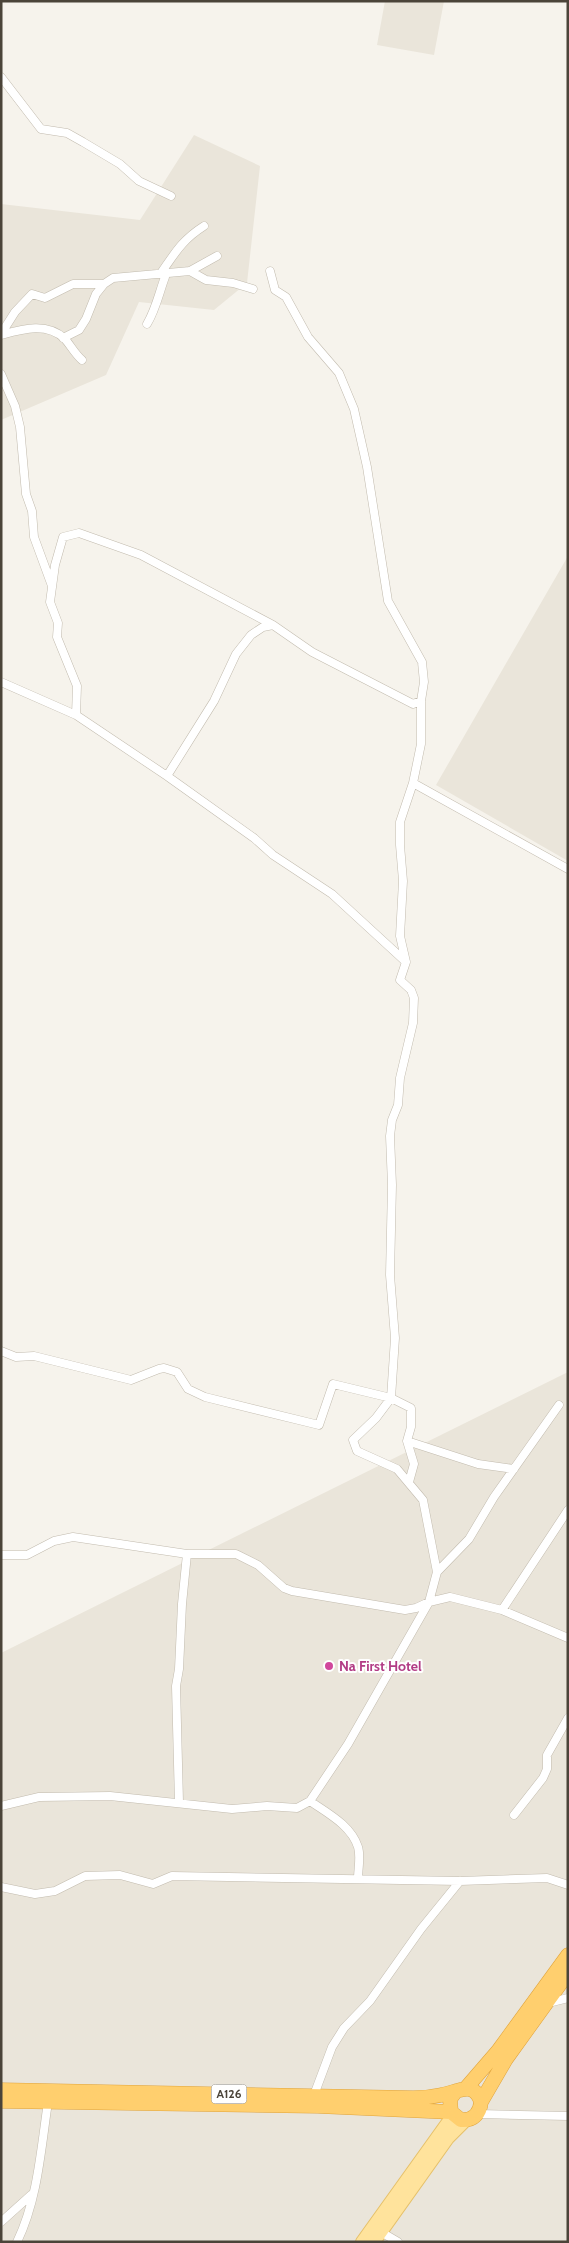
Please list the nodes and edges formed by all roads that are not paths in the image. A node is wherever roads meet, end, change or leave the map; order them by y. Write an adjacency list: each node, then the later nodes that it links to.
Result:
1 (1, 77): 2 (street)
2 (171, 196)
3 (204, 226): 7 (street)
4 (218, 256): 5 (street)
5 (190, 271): 7 (street); 9 (street)
6 (270, 271): 18 (street)
7 (161, 273): 8 (street); 10 (street)
8 (104, 284): 11 (street); 12 (street)
9 (253, 289)
10 (147, 324)
11 (1, 335): 12 (street)
12 (63, 338): 13 (street)
13 (82, 360)
14 (1, 374): 15 (street)
15 (52, 586): 16 (street); 19 (street)
16 (273, 625): 18 (street); 20 (street)
17 (1, 682): 19 (street)
18 (421, 700): 21 (street)
19 (76, 715): 20 (street)
20 (166, 776): 23 (street)
21 (413, 783): 22 (street); 23 (street)
22 (568, 869)
23 (406, 962): 25 (street)
24 (1, 1352): 25 (street)
25 (391, 1398): 27 (street); 29 (street)
26 (559, 1405): 28 (street)
27 (407, 1441): 28 (street); 29 (street)
28 (514, 1469): 33 (street)
29 (409, 1482): 33 (street)
30 (568, 1510): 35 (street)
31 (187, 1554): 32 (street); 34 (street); 39 (street)
32 (1, 1555)
33 (436, 1572): 34 (street)
34 (429, 1602): 35 (street); 38 (street)
35 (502, 1610): 36 (street)
36 (568, 1638)
37 (568, 1718): 41 (street)
38 (310, 1801): 39 (street); 42 (street)
39 (179, 1802): 40 (street)
40 (1, 1806)
41 (514, 1814)
42 (358, 1879): 43 (street); 45 (street)
43 (460, 1882): 44 (street); 52 (street)
44 (568, 1886)
45 (1, 1887)
46 (568, 1955): 51 (highway)
47 (568, 1973): 49 (highway)
48 (568, 1998): 49 (street)
49 (546, 2004): 55 (highway)
50 (1, 2090): 52 (highway, A126)
51 (461, 2090): 52 (highway, A126); 55 (highway); 55 (highway)
52 (314, 2095)
53 (1, 2101): 54 (highway, A126)
54 (48, 2102): 55 (highway, A126); 57 (street)
55 (466, 2113): 56 (street); 59 (main road); 61 (main road)
56 (568, 2116)
57 (32, 2193): 58 (street); 60 (street)
58 (1, 2222)
59 (377, 2237): 62 (street)
60 (17, 2242)
61 (362, 2242)
62 (398, 2242)

